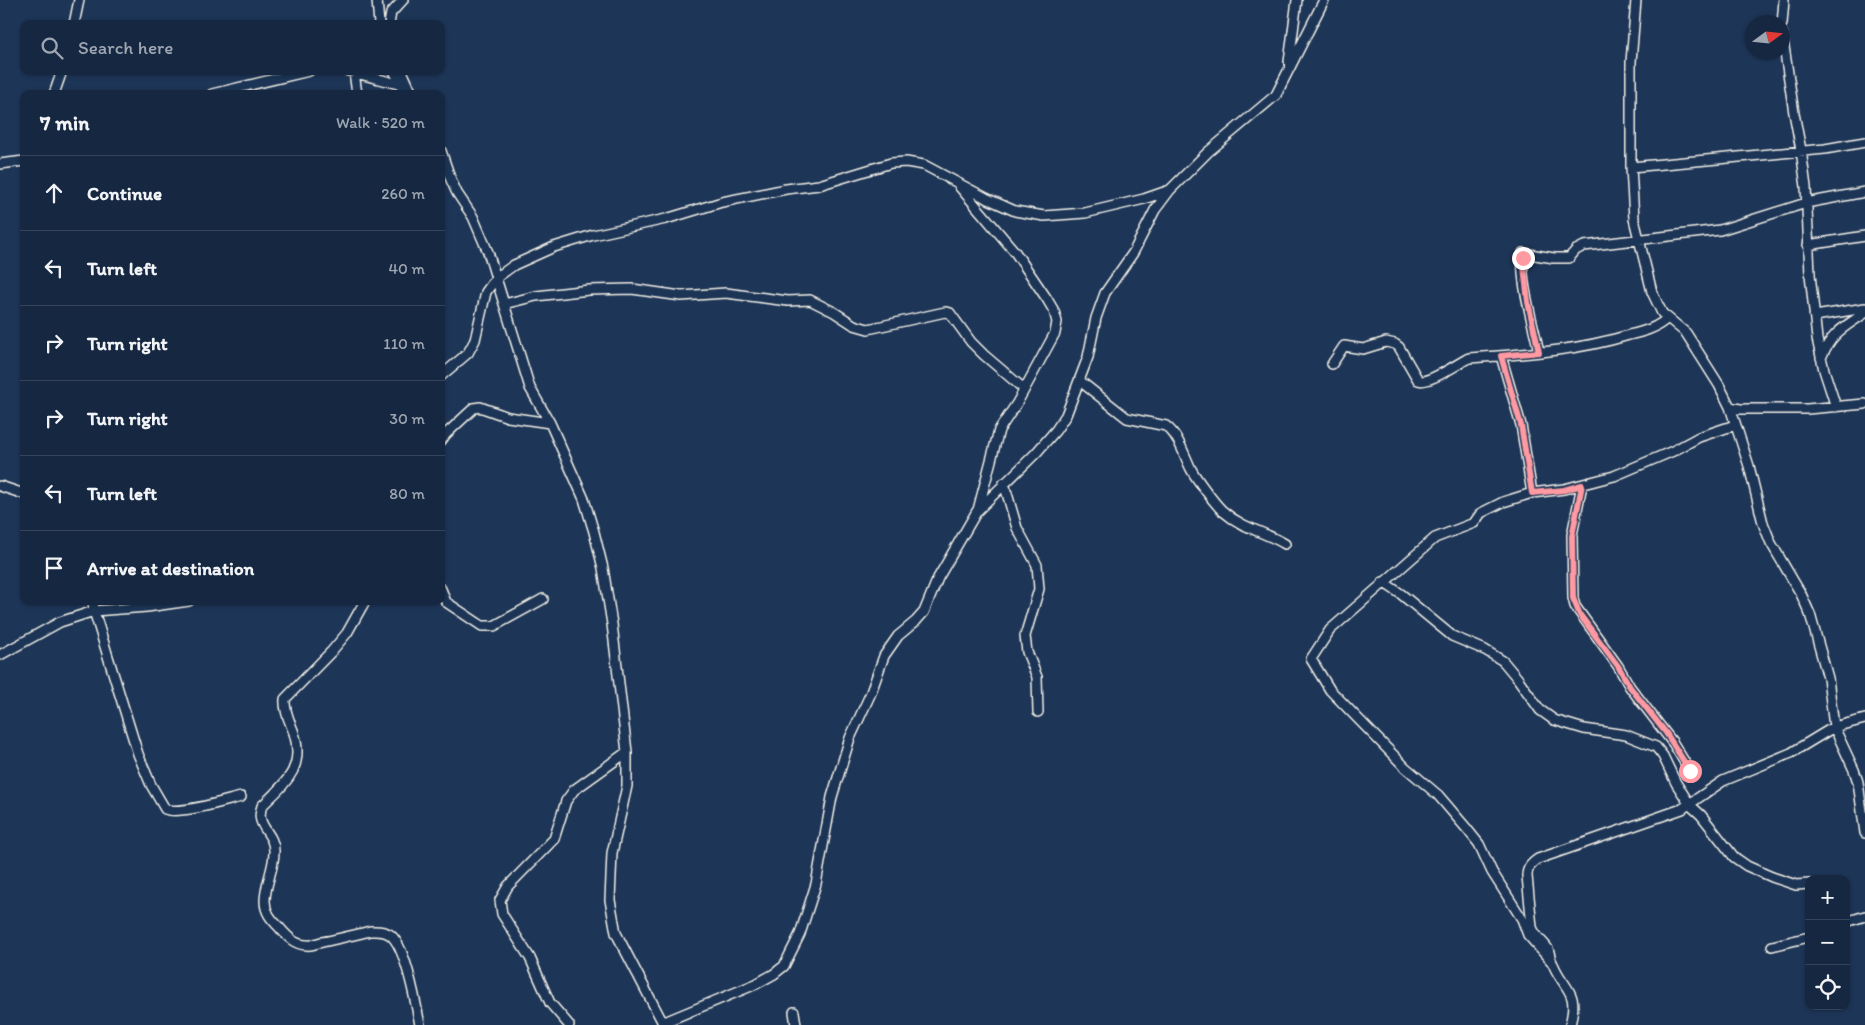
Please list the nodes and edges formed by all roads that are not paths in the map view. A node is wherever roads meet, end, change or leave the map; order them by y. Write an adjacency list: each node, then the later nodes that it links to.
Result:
1 (79, 0): 9 (street)
2 (377, 0): 10 (street)
3 (403, 0): 11 (street)
4 (1297, 0): 13 (street)
5 (1324, 0): 13 (street)
6 (1636, 0): 31 (street)
7 (1784, 0): 8 (street)
8 (1783, 15)
9 (75, 20)
10 (379, 20)
11 (390, 20)
12 (1786, 60): 27 (street)
13 (1288, 70): 33 (street)
14 (61, 75): 21 (street)
15 (291, 75): 22 (street)
16 (352, 75): 23 (street)
17 (362, 75): 20 (street)
18 (396, 75): 20 (street)
19 (404, 75): 25 (street)
20 (402, 86): 24 (street)
21 (55, 90)
22 (229, 90)
23 (356, 90)
24 (409, 90)
25 (411, 90)
26 (1865, 142): 27 (street)
27 (1801, 150): 31 (street); 35 (street)
28 (20, 162): 30 (street)
29 (445, 162): 39 (street)
30 (0, 164)
31 (1631, 167): 37 (street)
32 (955, 182): 33 (street); 39 (street); 51 (street)
33 (1170, 190): 50 (street)
34 (1865, 192): 35 (street)
35 (1806, 203): 37 (street); 38 (street)
36 (1865, 236): 38 (street)
37 (1639, 240): 44 (street); 45 (street)
38 (1808, 245): 43 (street)
39 (496, 278): 40 (street); 49 (street)
40 (504, 304): 51 (street); 55 (street)
41 (1865, 308): 43 (street)
42 (1865, 313): 47 (street)
43 (1815, 316): 47 (street)
44 (1667, 318): 45 (street); 53 (street)
45 (1539, 352): 46 (street)
46 (1501, 356): 48 (street); 62 (street)
47 (1821, 358): 54 (street)
48 (1332, 364)
49 (445, 373)
50 (1080, 381): 58 (street); 64 (street)
51 (1024, 389): 63 (street)
52 (1865, 404): 54 (street)
53 (1730, 407): 54 (street); 56 (street)
54 (1836, 407)
55 (550, 423): 57 (street); 76 (street)
56 (1735, 425): 59 (street); 75 (street)
57 (445, 435)
58 (1004, 483): 63 (street); 73 (street)
59 (1582, 485): 62 (street); 77 (street)
60 (0, 486): 61 (street)
61 (20, 493)
62 (1532, 493): 65 (street)
63 (977, 511): 88 (street)
64 (1285, 544)
65 (1382, 582): 79 (street); 86 (street)
66 (445, 599): 67 (street)
67 (543, 599)
68 (93, 605): 71 (street)
69 (137, 605): 71 (street)
70 (363, 605): 89 (street)
71 (94, 611): 72 (street); 78 (street)
72 (0, 655)
73 (1038, 712)
74 (1865, 719): 75 (street)
75 (1834, 727): 79 (street); 80 (street)
76 (627, 752): 88 (street); 90 (street)
77 (1690, 771)
78 (241, 797)
79 (1690, 805): 81 (street); 86 (street)
80 (1865, 833)
81 (1805, 884)
82 (1865, 916): 83 (street)
83 (1850, 919)
84 (1805, 938): 85 (street)
85 (1772, 946)
86 (1552, 962): 92 (street)
87 (794, 1012): 91 (street)
88 (661, 1023)
89 (420, 1025)
90 (569, 1025)
91 (796, 1025)
92 (1570, 1025)

